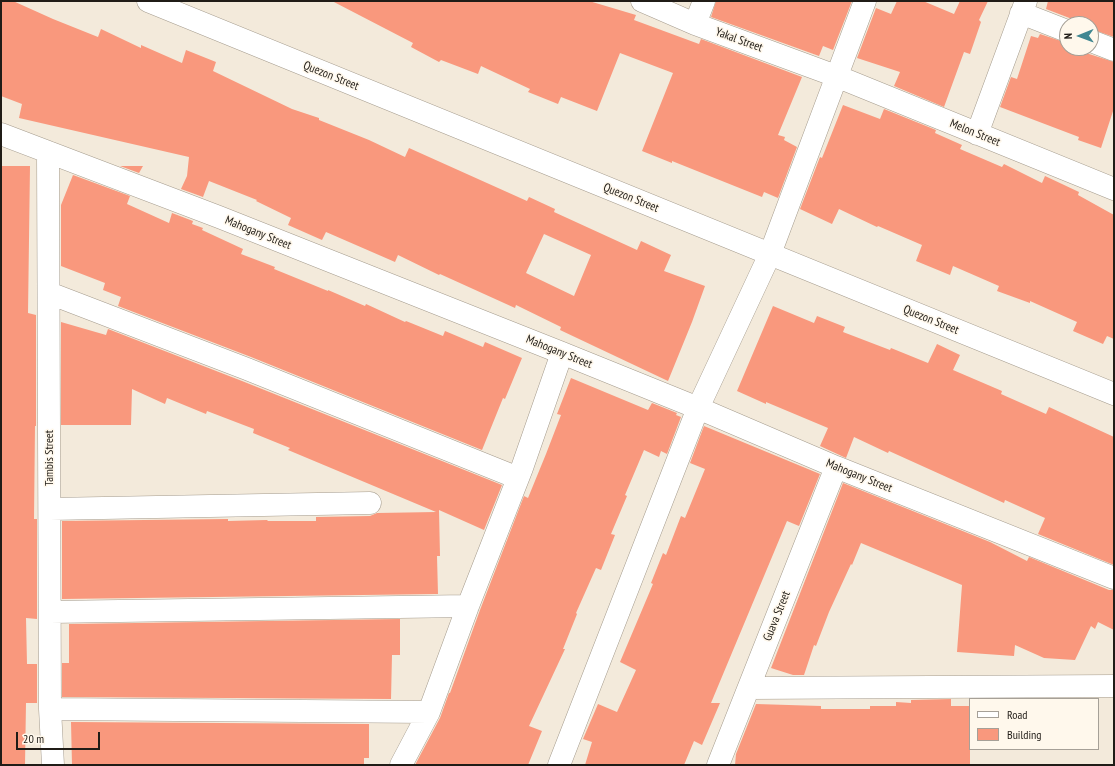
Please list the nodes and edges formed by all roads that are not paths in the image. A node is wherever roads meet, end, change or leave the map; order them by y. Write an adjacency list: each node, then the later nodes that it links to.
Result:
1 (148, 1): 15 (street, Quezon Street)
2 (642, 1): 6 (street, Yakal Street)
3 (704, 1): 6 (street)
4 (865, 1): 10 (street)
5 (1023, 7): 7 (street); 12 (street)
6 (696, 24): 10 (street, Yakal Street)
7 (1059, 27)
8 (1099, 44): 9 (street)
9 (1114, 50)
10 (836, 76): 12 (street, Melon Street); 15 (street)
11 (1, 134): 13 (street, Mahogany Street)
12 (977, 134): 14 (street, Melon Street)
13 (48, 152): 16 (street, Tambis Street); 17 (street, Mahogany Street)
14 (1114, 189)
15 (770, 254): 18 (street, Quezon Street); 19 (street)
16 (49, 293): 21 (street); 23 (street, Tambis Street)
17 (562, 353): 19 (street, Mahogany Street); 21 (street)
18 (1114, 394)
19 (698, 408): 20 (street, Mahogany Street); 33 (street)
20 (836, 467): 24 (street, Mahogany Street); 28 (street, Guava Street)
21 (518, 478): 25 (street)
22 (370, 503): 23 (street)
23 (50, 509): 26 (street, Tambis Street)
24 (1114, 578)
25 (468, 606): 26 (street); 30 (street)
26 (50, 612): 29 (street, Tambis Street)
27 (1114, 686): 28 (street)
28 (749, 688): 34 (street, Guava Street)
29 (50, 709): 30 (street); 31 (street, Tambis Street)
30 (429, 712): 32 (street)
31 (53, 765)
32 (401, 765)
33 (559, 765)
34 (718, 765)

